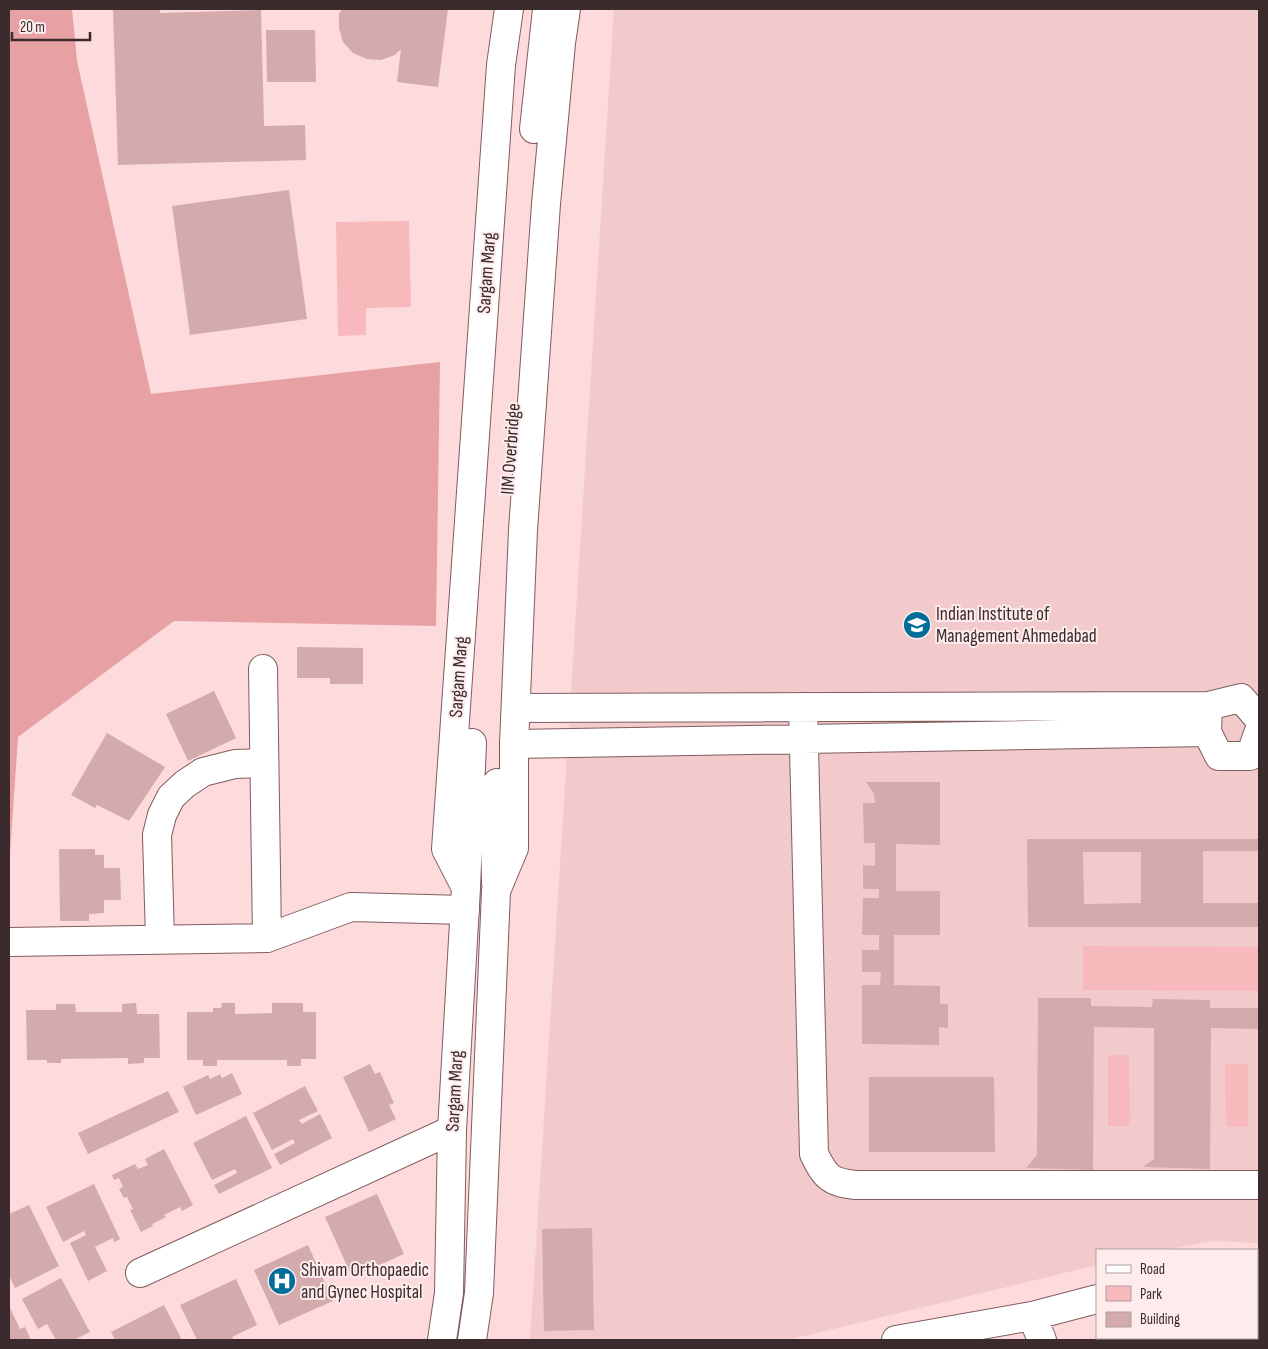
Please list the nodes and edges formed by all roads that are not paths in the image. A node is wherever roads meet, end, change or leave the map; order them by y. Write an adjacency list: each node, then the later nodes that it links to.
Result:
1 (509, 9): 14 (main road, Sargam Marg)
2 (524, 9): 14 (main road, IIM Overbridge)
3 (546, 9): 12 (main road, IIM Overbridge)
4 (566, 9): 7 (main road, Sargam Marg)
5 (263, 669): 13 (main road)
6 (803, 707): 7 (main road); 8 (main road); 11 (main road)
7 (516, 708): 12 (main road, Sargam Marg)
8 (1207, 719): 9 (main road); 10 (main road); 11 (main road)
9 (1259, 719)
10 (1259, 731)
11 (803, 739): 12 (main road); 19 (main road)
12 (506, 745): 25 (main road, Sargam Marg)
13 (264, 763): 15 (main road); 16 (main road)
14 (466, 899): 15 (main road); 18 (main road, Sargam Marg)
15 (267, 938): 16 (main road)
16 (160, 939): 17 (main road)
17 (9, 942)
18 (452, 1130): 20 (main road); 24 (main road, Sargam Marg)
19 (1259, 1185)
20 (140, 1272)
21 (1096, 1299): 22 (main road)
22 (1037, 1328): 23 (main road)
23 (976, 1333): 26 (main road)
24 (442, 1340)
25 (472, 1340)
26 (896, 1340)

